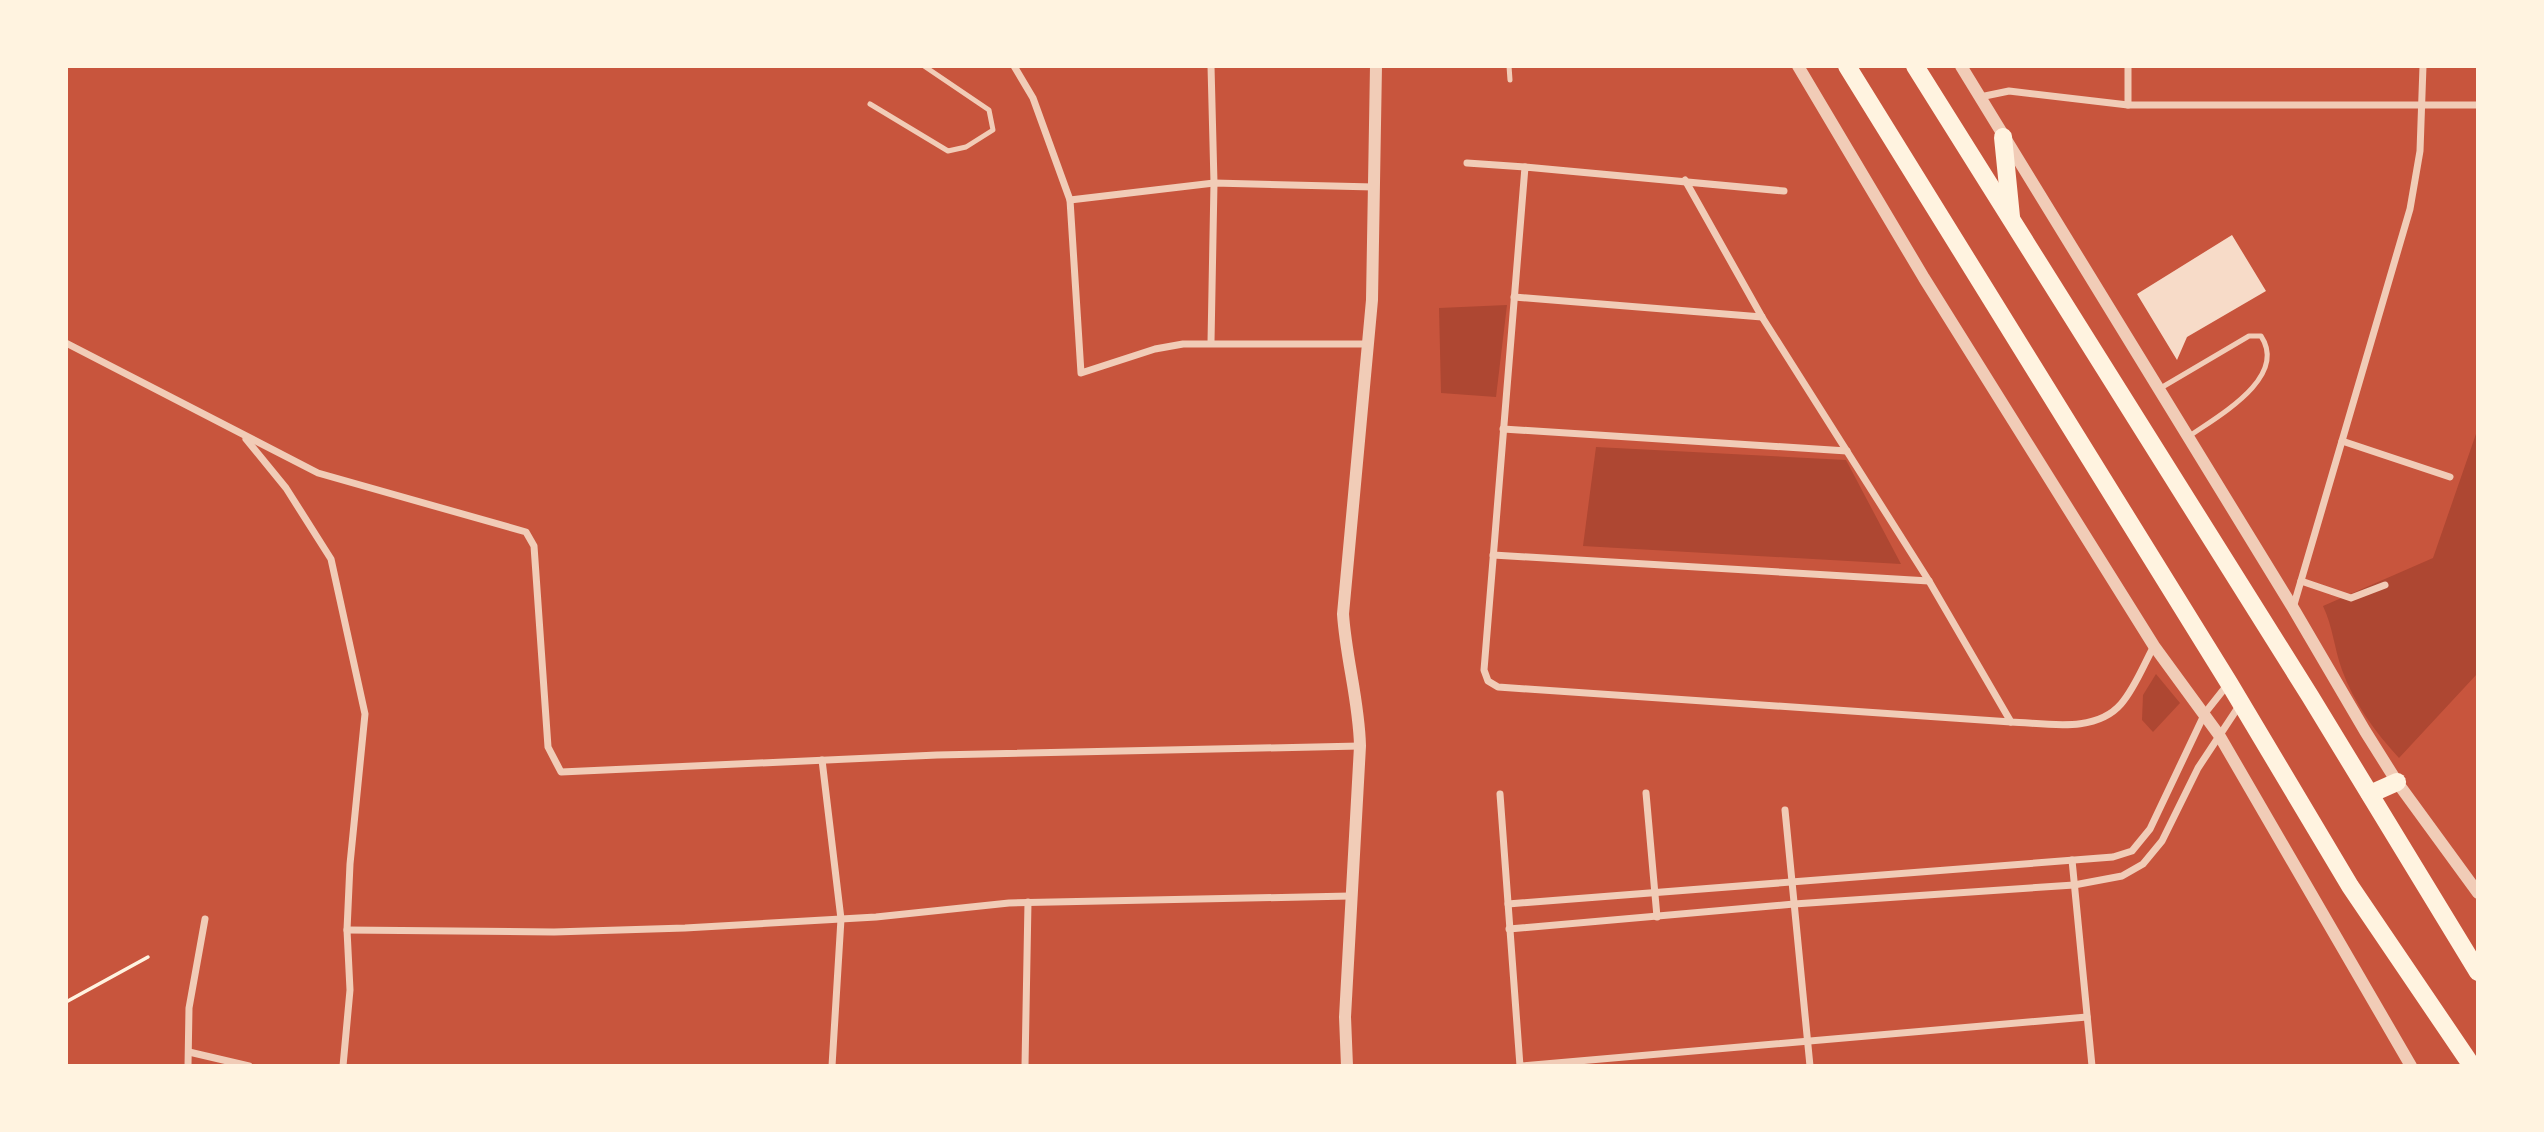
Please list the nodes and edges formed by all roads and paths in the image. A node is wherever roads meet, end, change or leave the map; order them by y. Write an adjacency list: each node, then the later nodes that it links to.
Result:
1 (924, 66): 14 (lane)
2 (1014, 66): 25 (street)
3 (1210, 66): 22 (street)
4 (1376, 66): 23 (street)
5 (1509, 66): 12 (lane)
6 (1798, 66): 44 (street)
7 (1847, 66): 45 (main road)
8 (1915, 66): 26 (main road)
9 (1961, 66): 13 (street)
10 (2129, 66): 15 (street)
11 (2423, 66): 16 (street)
12 (1510, 80)
13 (1979, 97): 15 (street); 18 (street)
14 (870, 104)
15 (2128, 105): 16 (street)
16 (2422, 105): 17 (street); 36 (street)
17 (2477, 105)
18 (2003, 137): 26 (main road); 32 (street)
19 (1467, 163): 20 (street)
20 (1525, 167): 21 (street); 27 (street)
21 (1685, 180): 24 (street); 28 (street)
22 (1214, 183): 23 (street); 25 (street); 29 (street)
23 (1374, 187): 31 (street)
24 (1784, 191)
25 (1070, 200): 29 (street)
26 (2012, 222): 55 (main road)
27 (1514, 297): 28 (street); 33 (street)
28 (1762, 317): 37 (street)
29 (1211, 342): 31 (street)
30 (66, 343): 34 (street)
31 (1367, 344): 50 (street)
32 (2158, 390): 35 (street); 35 (lane)
33 (1503, 429): 37 (street); 39 (street)
34 (243, 436): 51 (street); 72 (street)
35 (2188, 437): 43 (street)
36 (2342, 440): 38 (street); 41 (street)
37 (1847, 451): 40 (street)
38 (2450, 477)
39 (1493, 555): 40 (street); 48 (street)
40 (1929, 581): 48 (street)
41 (2301, 581): 42 (street); 43 (street)
42 (2385, 585)
43 (2293, 608): 52 (street)
44 (2154, 646): 47 (street); 48 (street)
45 (2229, 683): 46 (main road); 47 (street)
46 (2241, 703): 49 (street); 77 (main road)
47 (2205, 713): 49 (street); 57 (street)
48 (2011, 722)
49 (2218, 735): 59 (street); 89 (street)
50 (1360, 746): 51 (street); 64 (street)
51 (821, 760): 70 (street)
52 (2397, 782): 55 (main road); 62 (street)
53 (1646, 793): 63 (street)
54 (1500, 794): 66 (street)
55 (2370, 794): 74 (main road)
56 (1785, 810): 60 (street)
57 (2132, 851): 58 (street); 59 (street)
58 (2072, 860): 60 (street); 61 (street)
59 (2143, 864): 61 (street)
60 (1793, 882): 63 (street); 67 (street)
61 (2074, 884): 67 (street); 76 (street)
62 (2477, 893)
63 (1655, 894): 66 (street); 68 (street)
64 (1350, 895): 65 (street); 85 (street)
65 (1028, 902): 70 (street); 84 (street)
66 (1508, 904): 71 (street)
67 (1794, 904): 68 (street); 78 (street)
68 (1657, 917): 71 (street)
69 (205, 919): 79 (street)
70 (842, 919): 72 (street); 83 (street)
71 (1509, 929): 86 (street)
72 (347, 930): 82 (street)
73 (148, 957): 75 (path)
74 (2477, 972)
75 (66, 1002)
76 (2087, 1017): 78 (street); 88 (street)
77 (2450, 1034): 90 (main road); 91 (main road)
78 (1808, 1041): 86 (street); 87 (street)
79 (189, 1052): 80 (street); 81 (street)
80 (188, 1066)
81 (249, 1066)
82 (342, 1066)
83 (832, 1066)
84 (1025, 1066)
85 (1348, 1066)
86 (1520, 1066)
87 (1811, 1066)
88 (2092, 1066)
89 (2411, 1066)
90 (2466, 1066)
91 (2472, 1066)

